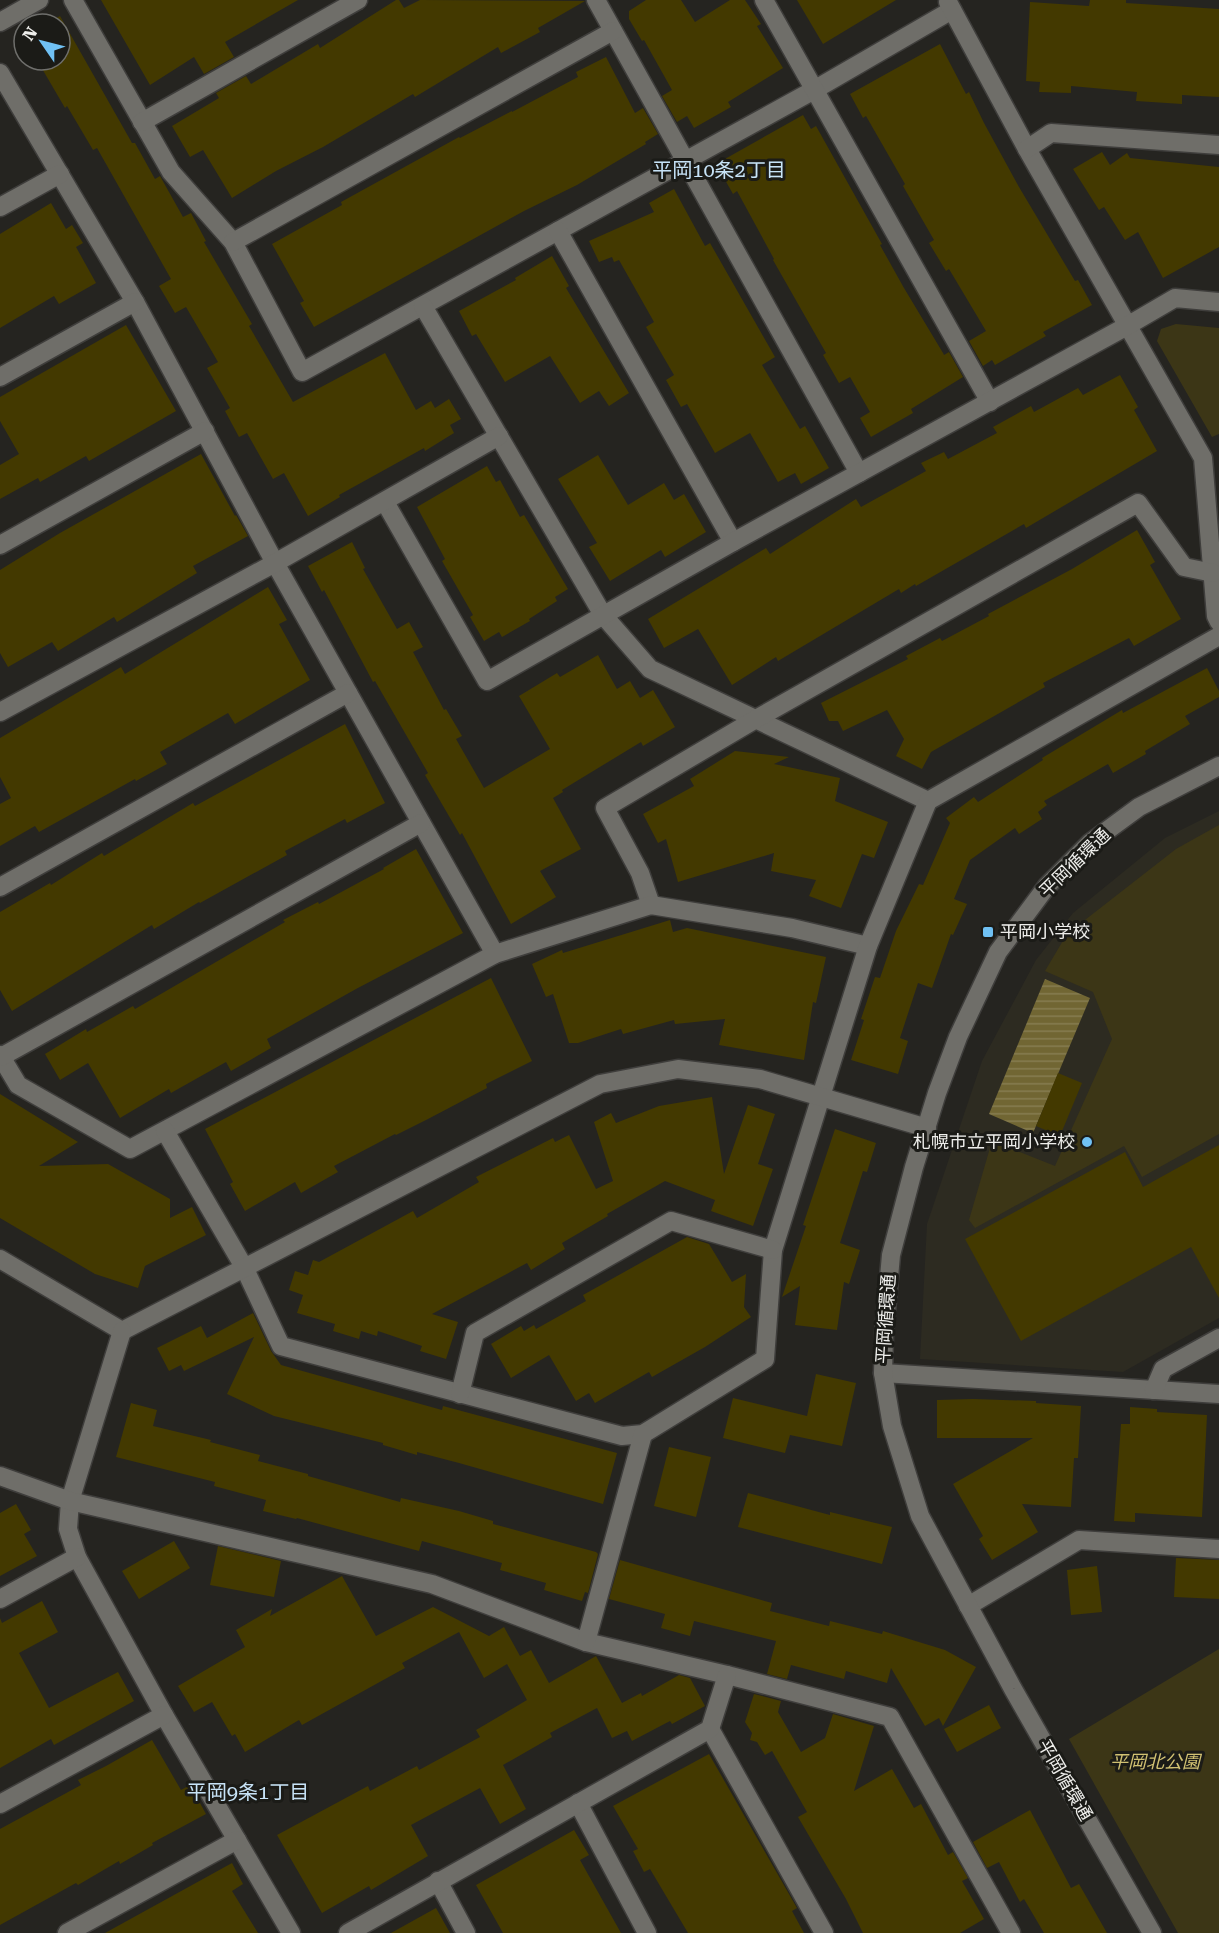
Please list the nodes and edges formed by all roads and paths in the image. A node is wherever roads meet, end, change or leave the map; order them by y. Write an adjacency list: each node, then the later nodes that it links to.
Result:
1 (39, 0): 7 (street)
2 (73, 0): 11 (street)
3 (358, 0): 11 (street)
4 (596, 0): 8 (street)
5 (764, 0): 10 (street)
6 (950, 5): 10 (street); 13 (street)
7 (0, 22)
8 (614, 31): 14 (street); 18 (street)
9 (0, 73): 15 (street)
10 (814, 90): 14 (street); 24 (street)
11 (142, 122): 18 (street)
12 (1219, 145): 13 (street)
13 (1027, 150): 22 (street)
14 (686, 160): 17 (street); 27 (street)
15 (60, 174): 16 (street); 19 (street)
16 (0, 207)
17 (558, 231): 21 (street); 29 (street)
18 (233, 242): 21 (street)
19 (135, 302): 23 (street); 25 (street)
20 (1219, 302): 22 (street)
21 (423, 306): 26 (street)
22 (1127, 326): 24 (street); 32 (street)
23 (0, 377)
24 (990, 402): 27 (street)
25 (205, 431): 30 (street); 31 (street)
26 (499, 436): 28 (street); 33 (street)
27 (859, 473): 29 (street)
28 (385, 502): 31 (street); 33 (street)
29 (733, 542): 33 (street)
30 (0, 545)
31 (275, 563): 36 (street); 37 (street)
32 (1213, 573): 34 (street); 38 (street)
33 (603, 615): 38 (street)
34 (1219, 622)
35 (1219, 636): 40 (street)
36 (348, 693): 41 (street); 42 (street)
37 (0, 712)
38 (756, 719): 40 (street); 43 (street)
39 (1219, 766): 48 (street, 平岡循環通)
40 (928, 801): 44 (street)
41 (421, 823): 45 (street); 46 (street)
42 (0, 887)
43 (651, 905): 44 (street); 45 (street)
44 (868, 946): 47 (street)
45 (495, 954): 49 (street)
46 (1, 1056): 49 (street)
47 (822, 1098): 48 (street); 50 (street); 52 (street)
48 (927, 1128): 55 (street, 平岡循環通)
49 (165, 1131): 52 (street)
50 (773, 1250): 57 (street); 59 (street)
51 (0, 1260): 53 (street)
52 (244, 1267): 53 (street); 57 (street)
53 (122, 1331): 61 (street)
54 (1219, 1338): 56 (street)
55 (883, 1373): 56 (street); 65 (street, 平岡循環通)
56 (1154, 1390): 58 (street)
57 (460, 1394): 59 (street)
58 (1219, 1394)
59 (643, 1434): 66 (street)
60 (0, 1476): 61 (street)
61 (70, 1501): 63 (street); 66 (street)
62 (1219, 1549): 65 (street)
63 (76, 1557): 64 (street); 68 (street)
64 (0, 1599)
65 (968, 1606): 81 (street, 平岡循環通)
66 (586, 1642): 67 (street)
67 (728, 1675): 69 (street); 80 (street)
68 (164, 1715): 71 (street); 72 (street)
69 (710, 1729): 70 (street); 79 (street)
70 (578, 1803): 73 (street); 78 (street)
71 (0, 1804)
72 (237, 1840): 74 (street); 75 (street)
73 (438, 1881): 76 (street); 77 (street)
74 (73, 1932)
75 (291, 1933)
76 (348, 1933)
77 (466, 1933)
78 (647, 1933)
79 (824, 1933)
80 (1011, 1933)
81 (1152, 1933)

